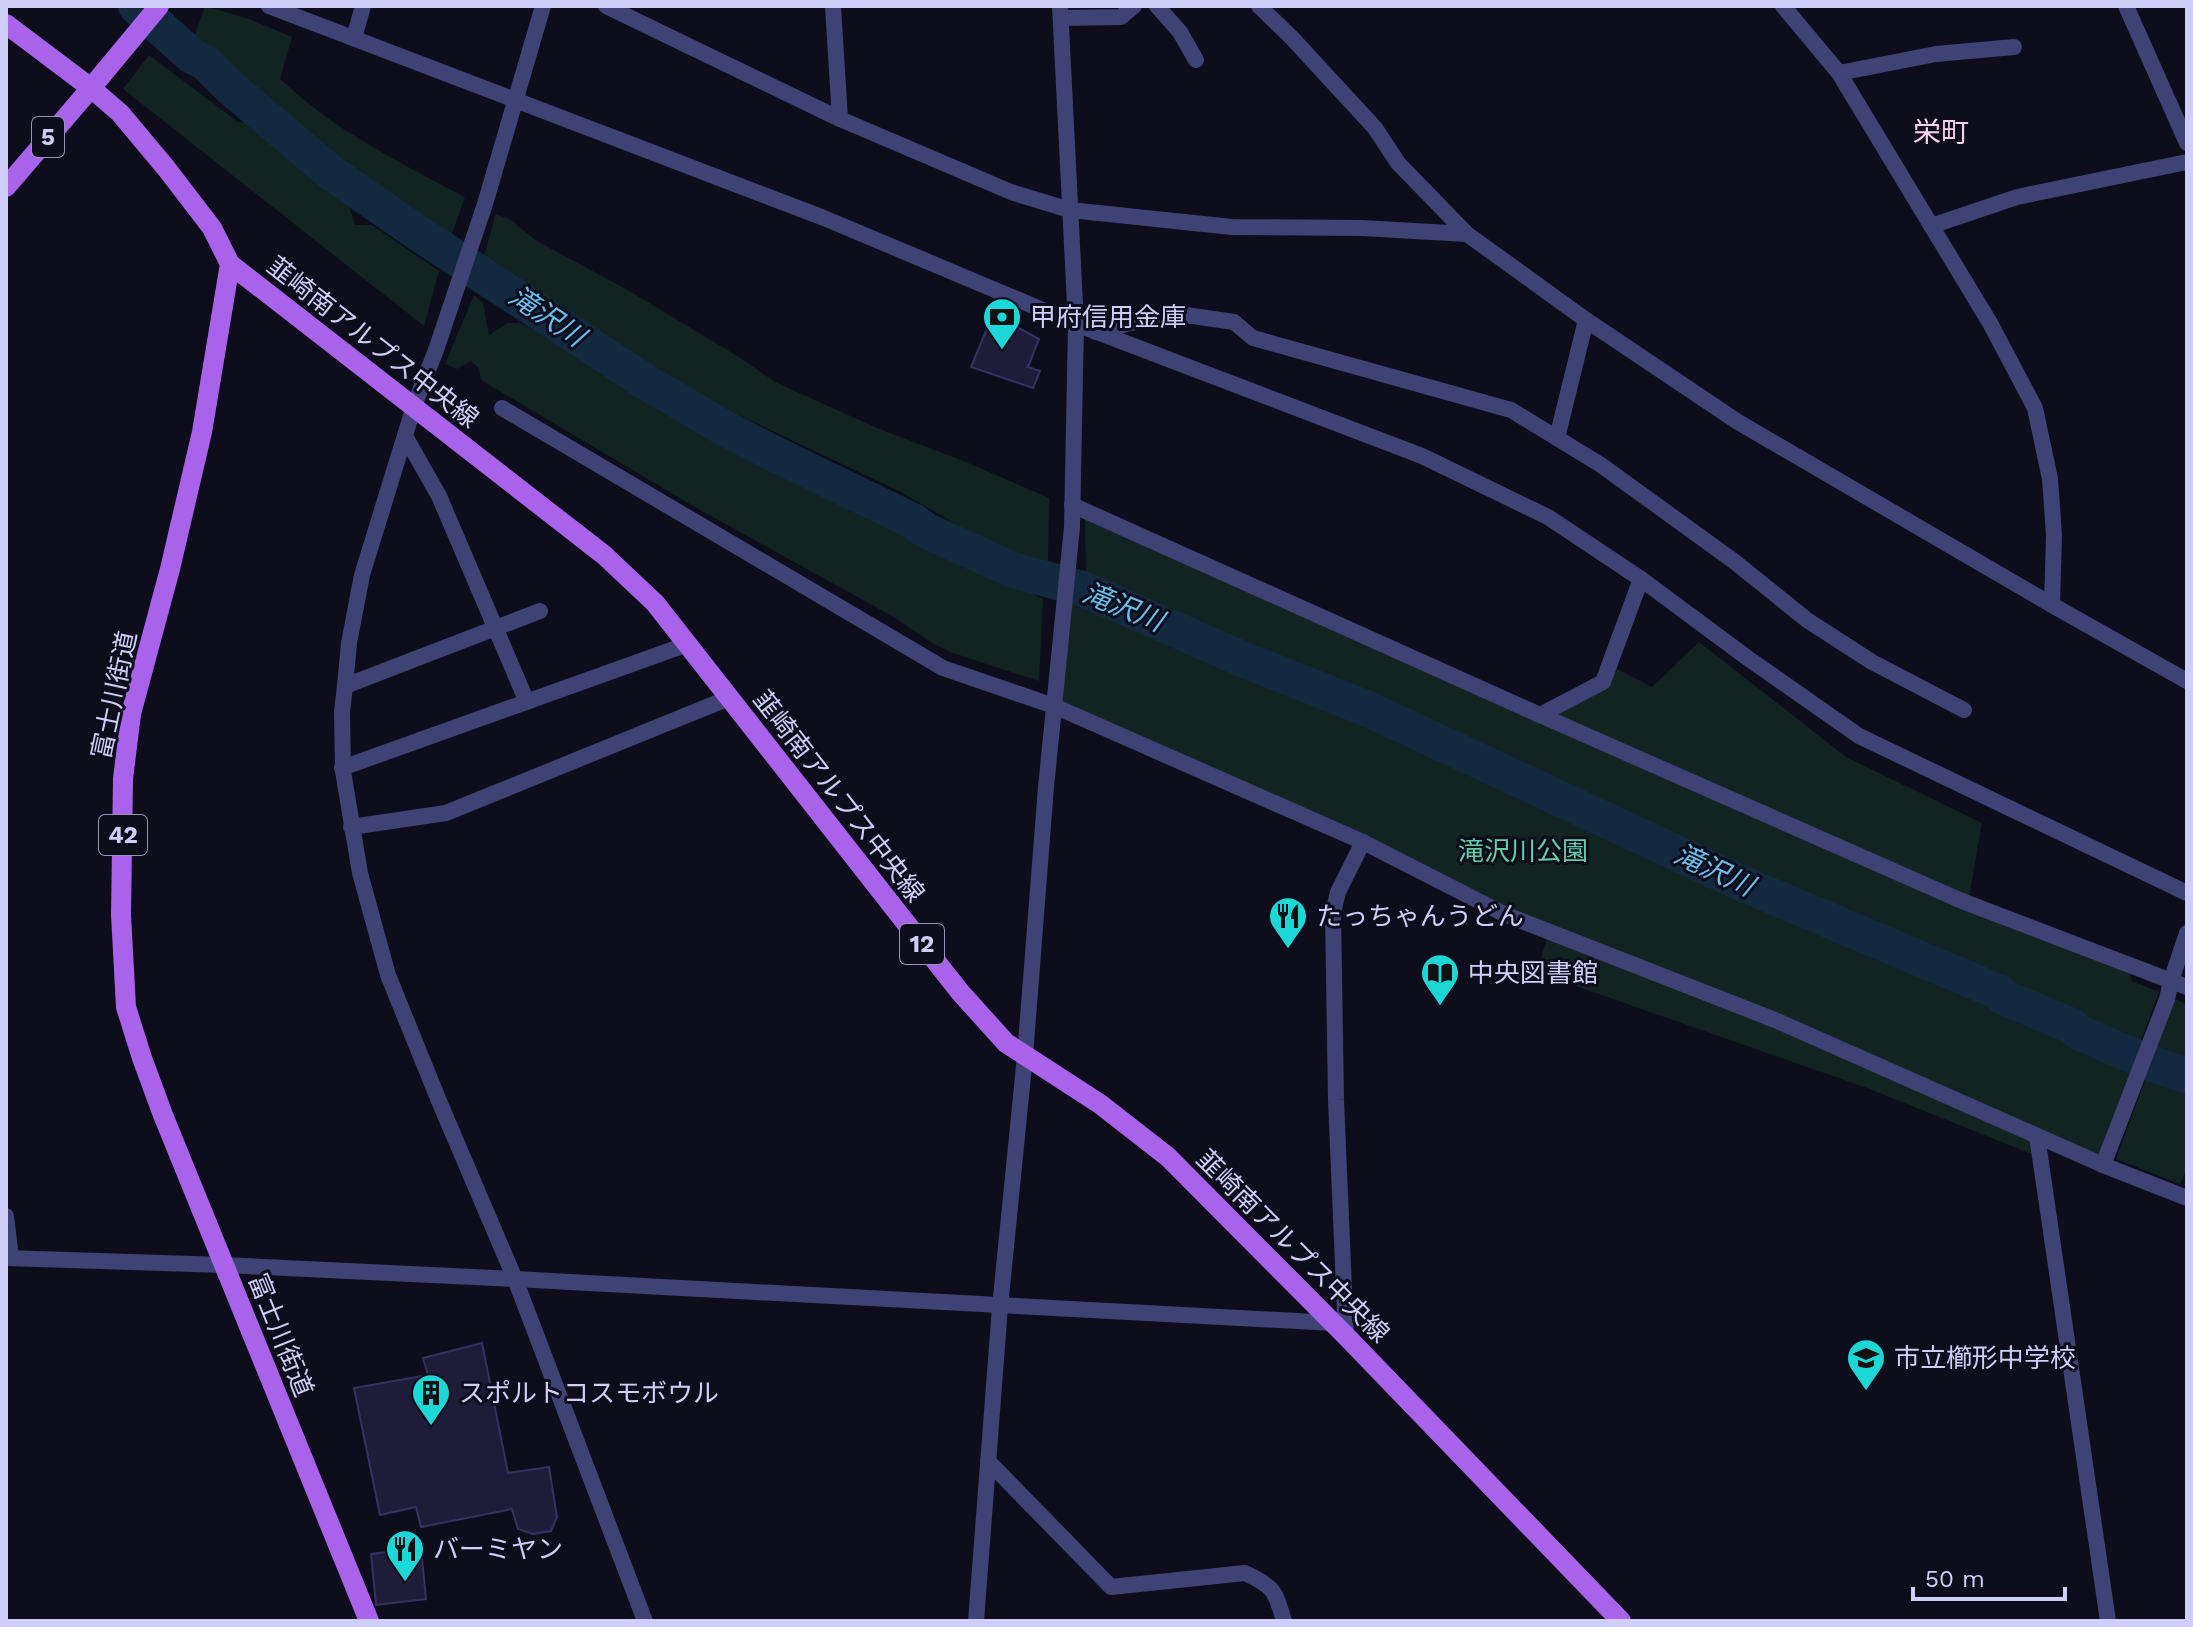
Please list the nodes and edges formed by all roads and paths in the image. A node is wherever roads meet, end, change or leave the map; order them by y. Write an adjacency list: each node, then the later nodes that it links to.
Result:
1 (159, 6): 18 (main road)
2 (269, 6): 14 (street)
3 (363, 6): 14 (street)
4 (543, 6): 19 (street)
5 (606, 6): 20 (street)
6 (833, 6): 20 (street)
7 (1134, 6): 12 (street)
8 (1157, 6): 16 (street)
9 (1259, 6): 26 (street)
10 (1783, 6): 17 (street)
11 (2126, 6): 21 (street)
12 (1060, 12): 24 (street)
13 (6, 24): 18 (main road)
14 (354, 38): 19 (street)
15 (2014, 47): 17 (street)
16 (1196, 60)
17 (1839, 73): 25 (street)
18 (91, 88): 23 (main road, 5); 27 (main road)
19 (517, 100): 29 (street); 31 (street)
20 (840, 119): 24 (street)
21 (2187, 143)
22 (2187, 162): 25 (street)
23 (6, 187)
24 (1070, 210): 26 (street); 29 (street)
25 (1931, 226): 37 (street)
26 (1467, 234): 28 (street)
27 (230, 264): 31 (main road, 韮崎南アルプス中央線 / 12); 60 (main road, 富士川街道 / 42)
28 (1586, 320): 34 (street); 37 (street)
29 (1076, 324): 30 (street); 35 (street)
30 (1096, 332): 34 (street); 36 (street)
31 (414, 406): 33 (street); 40 (main road, 韮崎南アルプス中央線 / 12)
32 (502, 408): 45 (street)
33 (405, 436): 39 (street); 42 (street)
34 (1557, 438): 46 (street)
35 (1072, 505): 45 (street); 47 (street)
36 (1641, 579): 47 (street); 51 (street)
37 (2052, 605): 41 (street)
38 (540, 611): 39 (street)
39 (495, 628): 42 (street); 44 (street)
40 (688, 644): 43 (main road, 韮崎南アルプス中央線 / 12); 44 (street)
41 (2187, 681)
42 (345, 686): 48 (street)
43 (729, 698): 49 (street); 54 (main road, 韮崎南アルプス中央線 / 12)
44 (527, 702): 48 (street)
45 (1054, 706): 50 (street); 54 (street)
46 (1964, 710)
47 (1540, 715): 53 (street)
48 (342, 768): 49 (street)
49 (351, 827): 61 (street)
50 (1363, 842): 55 (street); 63 (street)
51 (2187, 893)
52 (2187, 933): 53 (street)
53 (2179, 984): 56 (street)
54 (1025, 1056): 62 (street); 63 (main road, 韮崎南アルプス中央線 / 12)
55 (2037, 1136): 56 (street); 70 (street)
56 (2103, 1165): 57 (street)
57 (2187, 1198)
58 (6, 1216): 59 (street)
59 (9, 1258): 60 (street)
60 (224, 1265): 61 (street); 65 (main road, 富士川街道 / 42)
61 (515, 1279): 62 (street); 66 (street)
62 (1000, 1307): 63 (street); 64 (street)
63 (1339, 1330): 69 (main road, 韮崎南アルプス中央線 / 12)
64 (988, 1461): 67 (street); 68 (street)
65 (369, 1621)
66 (645, 1621)
67 (976, 1621)
68 (1284, 1621)
69 (1621, 1621)
70 (2108, 1621)

